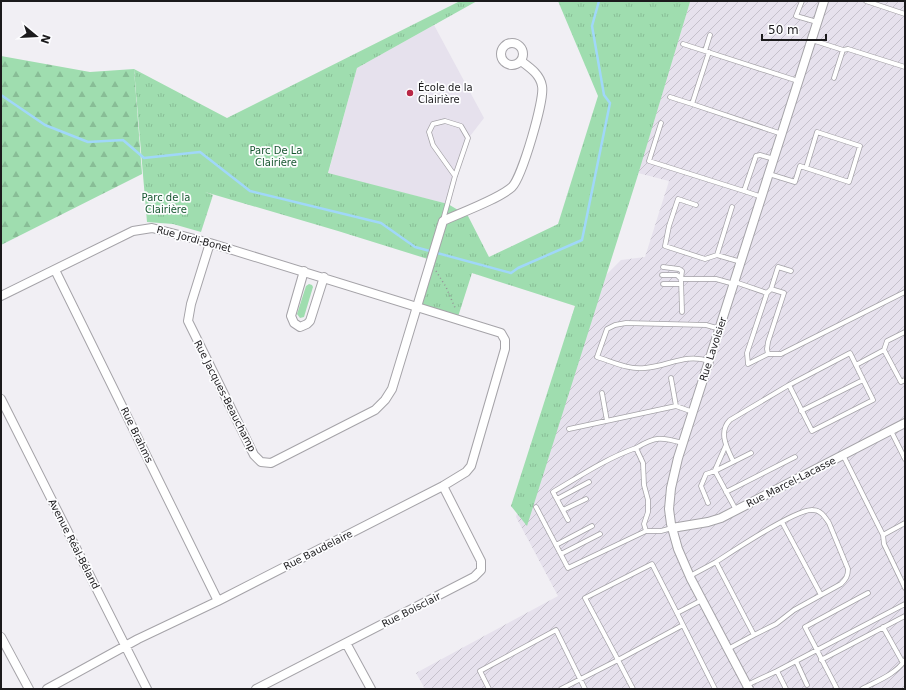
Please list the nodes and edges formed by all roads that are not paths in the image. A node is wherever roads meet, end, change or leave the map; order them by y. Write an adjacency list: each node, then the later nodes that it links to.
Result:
1 (802, 1): 5 (lane)
2 (824, 1): 5 (street, Rue Lavoisier)
3 (866, 1): 4 (lane)
4 (905, 14)
5 (818, 22): 7 (street, Rue Lavoisier)
6 (710, 35): 10 (lane)
7 (812, 40): 9 (lane); 14 (street, Rue Lavoisier)
8 (683, 44): 10 (lane)
9 (843, 50): 12 (lane); 13 (lane)
10 (707, 52): 14 (lane); 16 (lane)
11 (521, 61): 27 (street)
12 (905, 67)
13 (834, 78)
14 (799, 81): 18 (street, Rue Lavoisier)
15 (670, 97): 16 (lane)
16 (692, 104): 18 (lane)
17 (661, 123): 23 (lane)
18 (782, 134): 19 (street, Rue Lavoisier)
19 (774, 159): 21 (street, Rue Lavoisier); 23 (lane)
20 (806, 168): 20 (lane); 21 (lane)
21 (769, 174): 24 (street, Rue Lavoisier)
22 (455, 176): 22 (lane); 27 (lane)
23 (744, 191): 24 (lane)
24 (762, 197): 30 (street, Rue Lavoisier)
25 (696, 205): 29 (lane)
26 (732, 207): 29 (lane)
27 (443, 221): 44 (street, Rue Jacques-Beauchamp)
28 (210, 242): 32 (street, Rue Jordi-Bonet); 33 (street, Rue Jordi-Bonet); 44 (street, Rue Jacques-Beauchamp)
29 (717, 255): 30 (lane)
30 (741, 262): 38 (street, Rue Lavoisier)
31 (663, 268): 37 (lane)
32 (55, 270): 43 (street, Rue Jordi-Bonet); 100 (street, Rue Brahms)
33 (304, 271): 36 (street, Rue Jordi-Bonet); 36 (street)
34 (791, 271): 40 (lane)
35 (662, 275): 37 (lane)
36 (324, 277): 44 (street, Rue Jordi-Bonet)
37 (681, 281): 38 (lane); 39 (lane); 45 (lane)
38 (735, 283): 42 (lane); 46 (street, Rue Lavoisier)
39 (663, 284)
40 (771, 289): 42 (lane); 50 (lane)
41 (905, 292): 50 (lane)
42 (767, 293): 50 (lane)
43 (1, 296)
44 (417, 307): 48 (street, Rue Jordi-Bonet)
45 (682, 312)
46 (720, 329): 51 (street, Rue Lavoisier); 51 (lane)
47 (905, 332): 49 (lane)
48 (505, 340): 76 (street, Rue Baudelaire)
49 (884, 350): 52 (lane); 55 (lane)
50 (768, 354)
51 (709, 361): 61 (street, Rue Lavoisier)
52 (856, 365): 54 (lane); 56 (lane)
53 (671, 378): 59 (lane)
54 (863, 380): 60 (lane); 60 (lane)
55 (905, 380)
56 (789, 385): 60 (lane); 67 (lane)
57 (602, 393): 62 (lane)
58 (1, 399): 109 (street, Avenue Réal-Béland)
59 (676, 406): 61 (lane); 62 (lane)
60 (802, 411)
61 (693, 412): 66 (street, Rue Lavoisier)
62 (607, 421): 64 (lane)
63 (905, 423): 65 (street, Rue Marcel-Lacasse)
64 (569, 429)
65 (891, 431): 70 (street, Rue Marcel-Lacasse); 72 (lane)
66 (683, 444): 68 (lane); 88 (street, Rue Lavoisier)
67 (726, 445): 73 (lane); 74 (lane)
68 (636, 448): 78 (lane); 89 (lane)
69 (751, 453): 73 (lane)
70 (843, 456): 83 (street, Rue Marcel-Lacasse); 91 (lane)
71 (795, 457): 77 (lane)
72 (905, 459)
73 (733, 461): 74 (lane)
74 (715, 471): 77 (lane); 80 (lane)
75 (589, 482): 78 (lane)
76 (443, 486): 100 (street, Rue Baudelaire); 108 (street, Rue Boisclair)
77 (726, 492): 83 (lane)
78 (557, 499): 82 (lane)
79 (586, 499): 82 (lane)
80 (708, 503)
81 (536, 507): 92 (lane)
82 (563, 510): 84 (lane)
83 (736, 511): 88 (street, Rue Marcel-Lacasse)
84 (568, 520)
85 (782, 522): 94 (lane); 98 (lane); 98 (lane)
86 (905, 523): 91 (lane)
87 (592, 526): 92 (lane)
88 (672, 528): 89 (lane); 95 (street, Rue Lavoisier)
89 (646, 531): 93 (lane)
90 (600, 534): 93 (lane)
91 (883, 535): 96 (lane)
92 (556, 544): 93 (lane)
93 (561, 554)
94 (716, 562): 95 (lane); 106 (lane)
95 (690, 576): 99 (street, Rue Lavoisier)
96 (905, 588)
97 (868, 593): 111 (lane)
98 (821, 595): 106 (lane)
99 (702, 600): 102 (lane); 110 (street, Rue Lavoisier)
100 (218, 601): 109 (street, Rue Baudelaire)
101 (905, 604): 111 (lane)
102 (677, 613): 104 (lane); 112 (lane)
103 (905, 616): 105 (lane)
104 (683, 625): 112 (lane); 129 (lane)
105 (883, 626): 113 (lane); 115 (lane)
106 (754, 635): 110 (lane)
107 (1, 637): 121 (street)
108 (346, 643): 120 (street, Rue Boisclair); 124 (street)
109 (126, 646): 122 (street, Rue Baudelaire); 123 (street, Avenue Réal-Béland)
110 (728, 649): 119 (street, Rue Lavoisier)
111 (816, 651): 113 (lane); 114 (lane)
112 (618, 660): 117 (lane); 128 (lane)
113 (821, 660): 131 (lane)
114 (796, 661): 116 (lane); 118 (lane)
115 (904, 661): 132 (lane)
116 (777, 670): 119 (lane); 130 (lane)
117 (580, 679): 125 (lane); 126 (lane); 127 (lane)
118 (808, 685)
119 (748, 687)
120 (261, 688)
121 (29, 689)
122 (47, 689)
123 (148, 689)
124 (371, 689)
125 (489, 689)
126 (562, 689)
127 (586, 689)
128 (633, 689)
129 (715, 689)
130 (786, 689)
131 (837, 689)
132 (862, 689)

